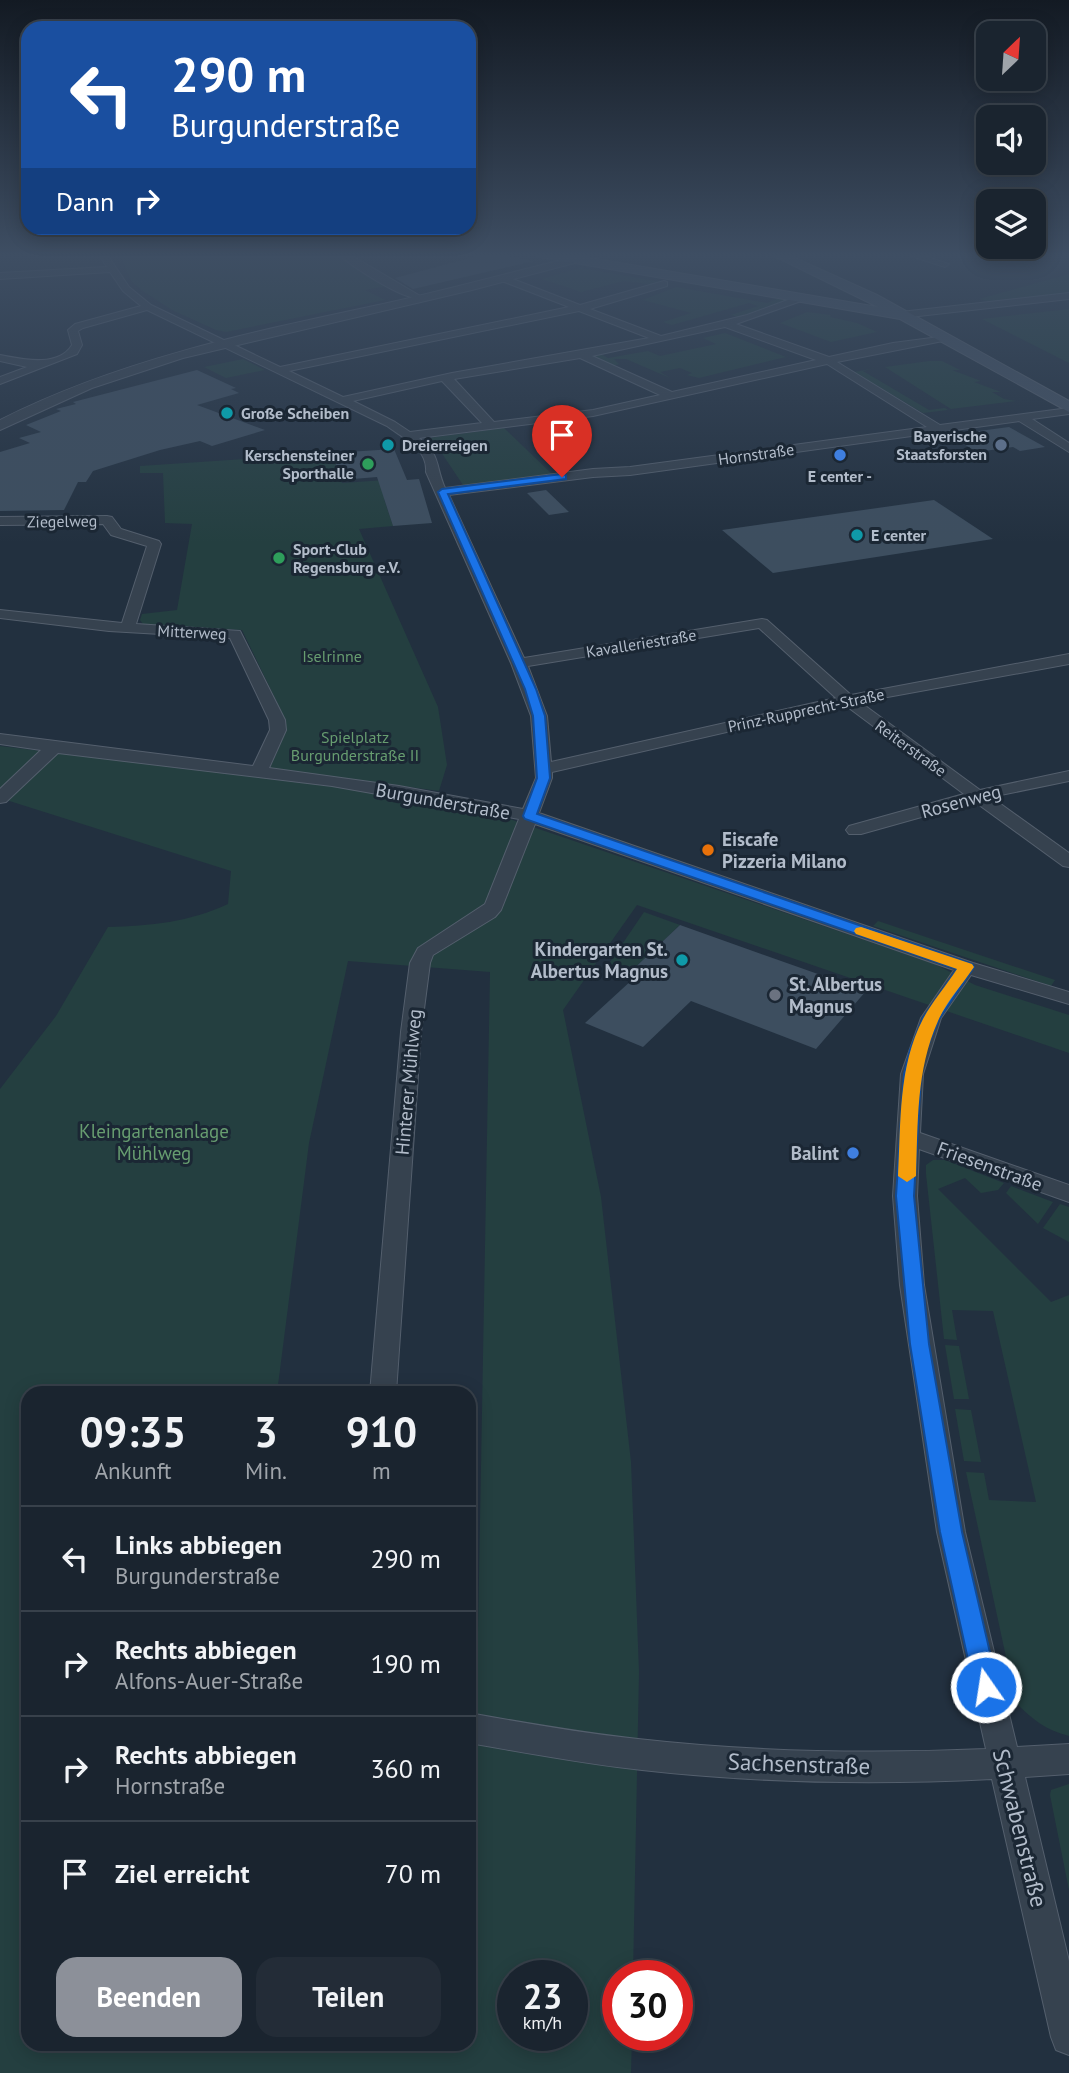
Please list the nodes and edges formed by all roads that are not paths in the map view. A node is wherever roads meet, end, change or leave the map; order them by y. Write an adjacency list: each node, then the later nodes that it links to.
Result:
1 (75, 350): 14 (street)
2 (188, 350): 23 (street)
3 (194, 350): 24 (street)
4 (237, 350): 15 (street)
5 (377, 350): 15 (street)
6 (607, 350): 11 (street)
7 (800, 350): 13 (street)
8 (882, 350): 13 (street)
9 (964, 350): 21 (main road)
10 (975, 350): 19 (main road)
11 (581, 355): 16 (street); 18 (street)
12 (0, 358): 14 (street)
13 (829, 360): 18 (street); 26 (street)
14 (39, 366): 17 (street)
15 (279, 370): 20 (street)
16 (443, 378): 20 (street); 25 (street)
17 (0, 381)
18 (672, 396): 25 (street)
19 (1069, 398)
20 (343, 400): 27 (street)
21 (1069, 409): 22 (street, Hornstraße)
22 (1020, 417): 26 (street, Hornstraße); 28 (street)
23 (0, 418)
24 (0, 426)
25 (491, 426): 27 (street)
26 (937, 428): 29 (street, Hornstraße)
27 (410, 436): 29 (street)
28 (1069, 448)
29 (442, 492): 35 (street)
30 (0, 521): 33 (street, Ziegelweg)
31 (0, 614): 33 (street, Mitterweg)
32 (762, 624): 35 (street, Kavalleriestraße); 36 (street, Reiterstraße)
33 (128, 628): 40 (street, Mitterweg)
34 (1069, 659): 36 (street, Prinz-Rupprecht-Straße)
35 (519, 663): 39 (street)
36 (847, 700): 39 (street, Prinz-Rupprecht-Straße); 42 (street, Reiterstraße)
37 (0, 739): 38 (street, Burgunderstraße)
38 (53, 748): 40 (street, Burgunderstraße); 43 (street)
39 (545, 768): 44 (street, Hinterer Mühlweg)
40 (259, 771): 44 (street, Burgunderstraße)
41 (1069, 776): 42 (street, Rosenweg)
42 (977, 796): 45 (street, Rosenweg); 46 (street, Reiterstraße)
43 (0, 798)
44 (530, 816): 47 (street, Burgunderstraße); 51 (street, Hinterer Mühlweg)
45 (855, 831)
46 (1069, 862)
47 (966, 967): 48 (street, Burgunderstraße); 49 (street, Schwabenstraße)
48 (1066, 993)
49 (910, 1138): 50 (street, Friesenstraße); 54 (street, Schwabenstraße)
50 (1069, 1194)
51 (384, 1386)
52 (476, 1729): 54 (street, Sachsenstraße)
53 (1069, 1759): 54 (street, Sachsenstraße)
54 (1004, 1764): 55 (street, Schwabenstraße)
55 (1069, 2037)

